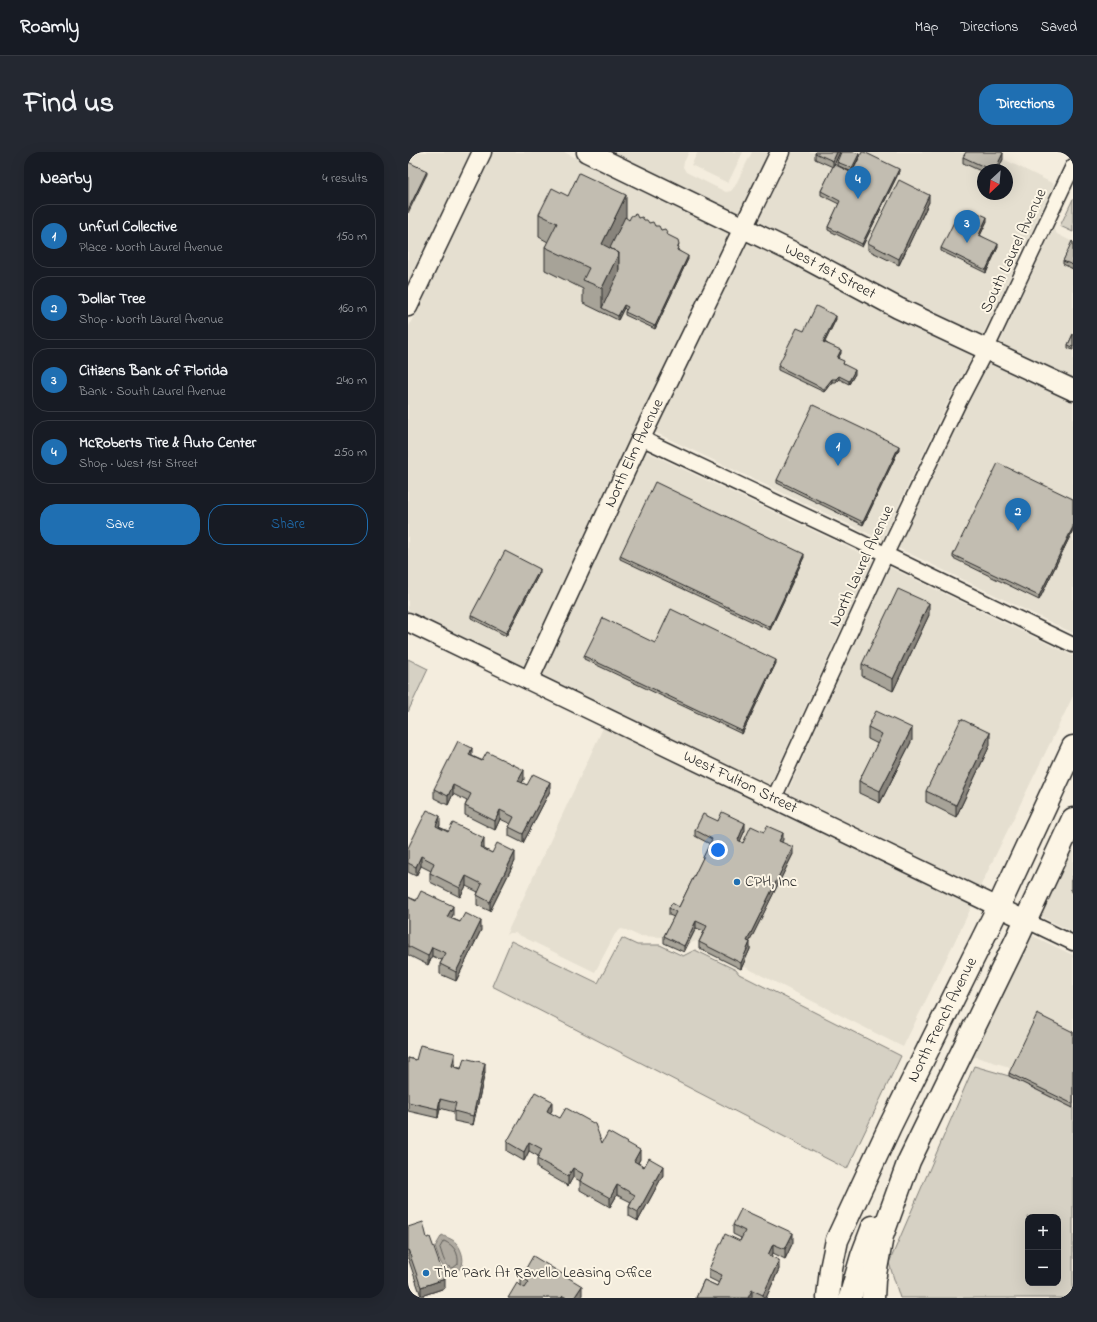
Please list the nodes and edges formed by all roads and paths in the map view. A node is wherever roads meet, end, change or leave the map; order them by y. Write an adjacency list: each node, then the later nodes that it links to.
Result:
1 (482, 152): 6 (street)
2 (587, 152): 5 (main road, West 1st Street)
3 (780, 152): 5 (street, North Elm Avenue)
4 (1073, 166): 7 (street, South Laurel Avenue)
5 (744, 229): 7 (main road, West 1st Street); 9 (street, North Elm Avenue)
6 (408, 307)
7 (986, 350): 8 (main road, West 1st Street); 10 (street, North Laurel Avenue)
8 (1073, 390)
9 (641, 438): 10 (street); 13 (street, North Elm Avenue)
10 (886, 554): 12 (street); 15 (street, North Laurel Avenue)
11 (408, 622): 13 (street, West Fulton Street)
12 (1073, 645)
13 (529, 680): 15 (street, West Fulton Street)
14 (1073, 747): 17 (main road, North French Avenue)
15 (774, 798): 17 (street, West Fulton Street)
16 (1073, 819): 18 (main road, North French Avenue)
17 (998, 908): 18 (street, West Fulton Street); 21 (main road, North French Avenue)
18 (1025, 920): 19 (street, West Fulton Street); 20 (main road, North French Avenue)
19 (1073, 943)
20 (909, 1161): 22 (main road, North French Avenue); 23 (main road, North French Avenue)
21 (828, 1298)
22 (850, 1298)
23 (873, 1298)

